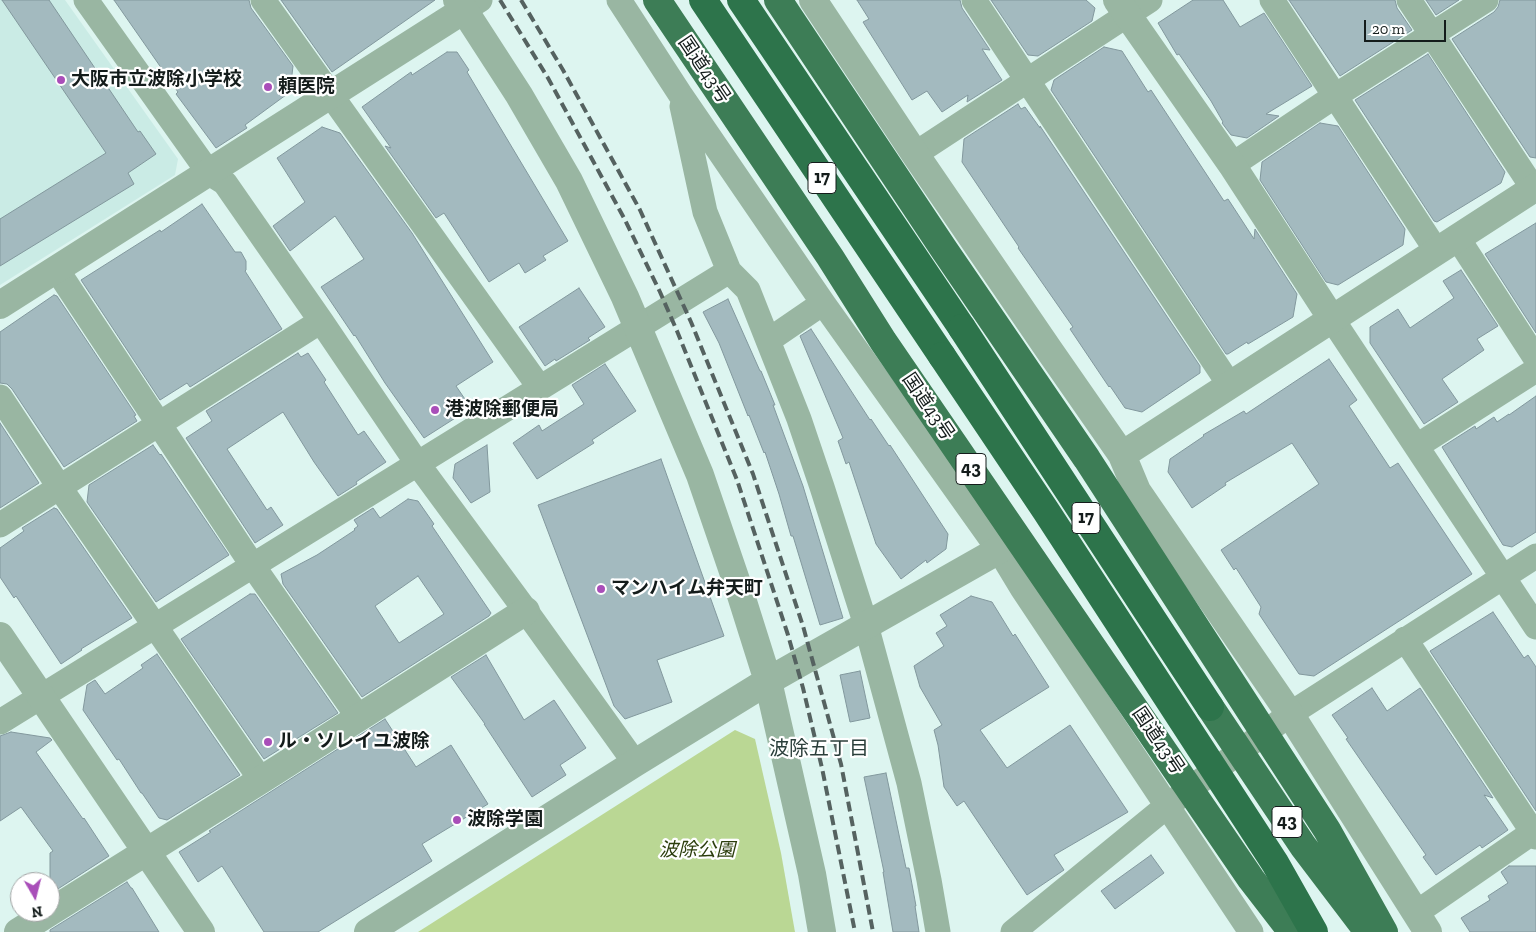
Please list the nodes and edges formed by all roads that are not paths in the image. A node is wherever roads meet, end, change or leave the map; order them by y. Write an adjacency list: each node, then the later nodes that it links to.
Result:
1 (86, 0): 23 (street)
2 (263, 0): 19 (street)
3 (618, 0): 18 (street)
4 (657, 0): 76 (highway, 国道43号 / 43, bridge)
5 (703, 0): 77 (highway, 17, bridge)
6 (741, 0): 57 (highway, 17, bridge)
7 (778, 0): 79 (highway, 43, bridge)
8 (814, 0): 21 (street)
9 (974, 0): 17 (street)
10 (1150, 0): 15 (street)
11 (1272, 0): 20 (street)
12 (1409, 0): 16 (street)
13 (1486, 0): 16 (street)
14 (467, 3): 19 (street); 32 (street)
15 (1122, 8): 17 (street); 22 (street)
16 (1433, 34): 20 (street); 24 (street)
17 (1027, 80): 21 (street); 36 (street)
18 (680, 94): 27 (street); 28 (street)
19 (330, 95): 23 (street); 37 (street)
20 (1335, 96): 22 (street); 25 (street)
21 (915, 154): 41 (street)
22 (1232, 165): 30 (street)
23 (209, 173): 26 (street); 31 (street)
24 (1535, 187): 25 (street)
25 (1447, 244): 30 (street); 34 (street)
26 (57, 270): 29 (street); 39 (street)
27 (729, 271): 32 (street); 33 (street)
28 (823, 303): 33 (street); 45 (street)
29 (0, 305)
30 (1332, 319): 36 (street); 40 (street)
31 (322, 321): 39 (street); 42 (street)
32 (638, 328): 37 (street); 55 (street)
33 (769, 340): 50 (street)
34 (1536, 358)
35 (1536, 370): 40 (street)
36 (1229, 384): 41 (street)
37 (540, 388): 42 (street)
38 (0, 397): 43 (street)
39 (158, 425): 43 (street); 47 (street)
40 (1417, 446): 48 (street)
41 (1122, 455): 58 (street)
42 (417, 463): 47 (street); 49 (street)
43 (60, 488): 44 (street); 51 (street)
44 (0, 525)
45 (999, 550): 50 (street); 63 (street)
46 (1536, 556): 48 (street)
47 (253, 566): 51 (street); 59 (street)
48 (1502, 577): 52 (street); 54 (street)
49 (526, 611): 59 (street); 61 (street)
50 (866, 625): 55 (street); 73 (street)
51 (155, 626): 56 (street); 62 (street)
52 (1536, 627)
53 (0, 636): 56 (street)
54 (1405, 639): 58 (street); 64 (street)
55 (768, 681): 61 (street); 72 (street)
56 (41, 696): 60 (street); 65 (street)
57 (1210, 707): 78 (highway, 43, bridge)
58 (1290, 714): 63 (street); 68 (street)
59 (360, 718): 62 (street)
60 (0, 722)
61 (635, 763): 71 (street)
62 (261, 780): 65 (street)
63 (1167, 806): 74 (street); 75 (street)
64 (1535, 833): 68 (street)
65 (146, 851): 66 (street); 70 (street)
66 (60, 906)
67 (34, 922): 69 (street)
68 (1422, 923)
69 (18, 932)
70 (201, 932)
71 (368, 932)
72 (822, 932)
73 (938, 932)
74 (1012, 932)
75 (1251, 932)
76 (1292, 932)
77 (1314, 932)
78 (1368, 932)
79 (1384, 932)

